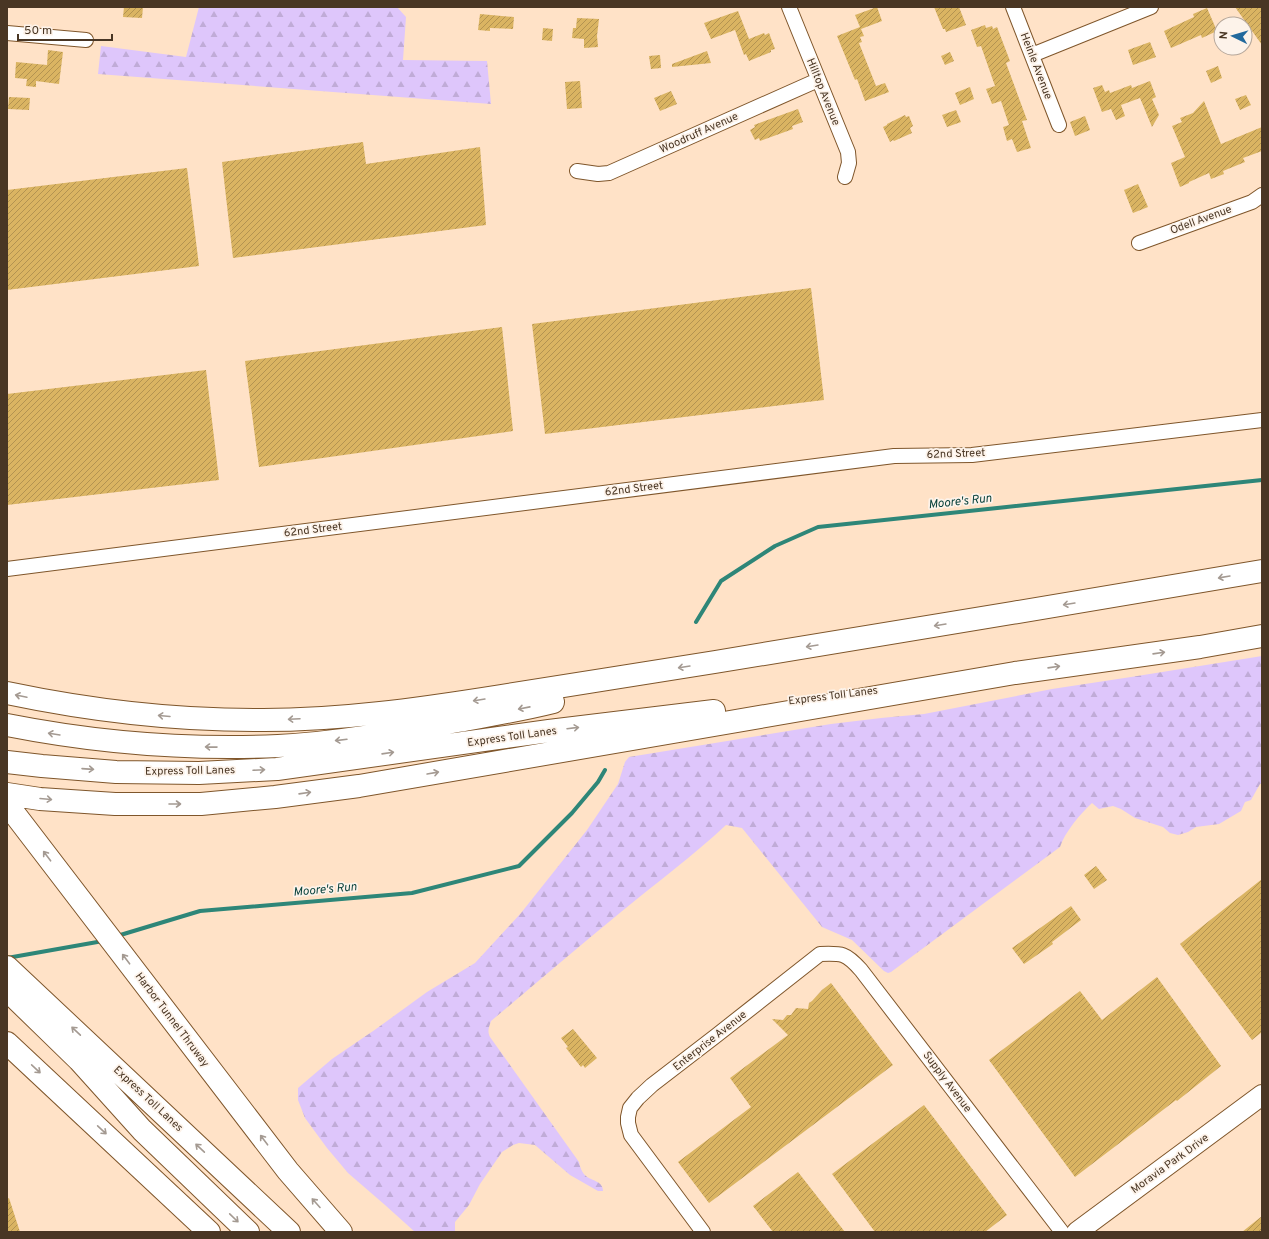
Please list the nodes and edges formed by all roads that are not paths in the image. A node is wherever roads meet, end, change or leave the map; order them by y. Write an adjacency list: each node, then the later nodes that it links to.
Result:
1 (789, 7): 7 (street, Hilltop Avenue)
2 (1013, 7): 6 (street, Heinle Avenue)
3 (1150, 7): 6 (street)
4 (7, 33): 5 (street)
5 (86, 40)
6 (1032, 55): 8 (street, Heinle Avenue)
7 (818, 80): 9 (street, Woodruff Avenue); 10 (street, Hilltop Avenue)
8 (1059, 125)
9 (577, 171)
10 (845, 177)
11 (1262, 195): 12 (street, Odell Avenue)
12 (1139, 243)
13 (1262, 420): 14 (street, 62nd Street)
14 (7, 569)
15 (1262, 570): 18 (highway, one-way to 18)
16 (1262, 636): 17 (highway, one-way to 16)
17 (1015, 673): 21 (highway, Express Toll Lanes, one-way to 17); 22 (highway, one-way to 17)
18 (642, 674): 19 (highway, one-way to 19); 20 (highway, Express Toll Lanes, one-way to 20)
19 (7, 693)
20 (7, 725)
21 (7, 762)
22 (7, 794)
23 (7, 804): 34 (highway, Harbor Tunnel Thruway, one-way to 23)
24 (820, 954): 35 (street, Enterprise Avenue); 36 (street, Supply Avenue)
25 (7, 967): 33 (highway, Express Toll Lanes, one-way to 25)
26 (7, 990): 28 (highway, Express Toll Lanes)
27 (7, 1043): 30 (highway, one-way to 30)
28 (80, 1060): 31 (highway, Express Toll Lanes, one-way to 31); 32 (highway)
29 (1262, 1095): 37 (main road, Moravia Park Drive)
30 (209, 1232)
31 (248, 1232)
32 (269, 1232)
33 (289, 1232)
34 (341, 1232)
35 (702, 1232)
36 (1062, 1232)
37 (1077, 1232)

